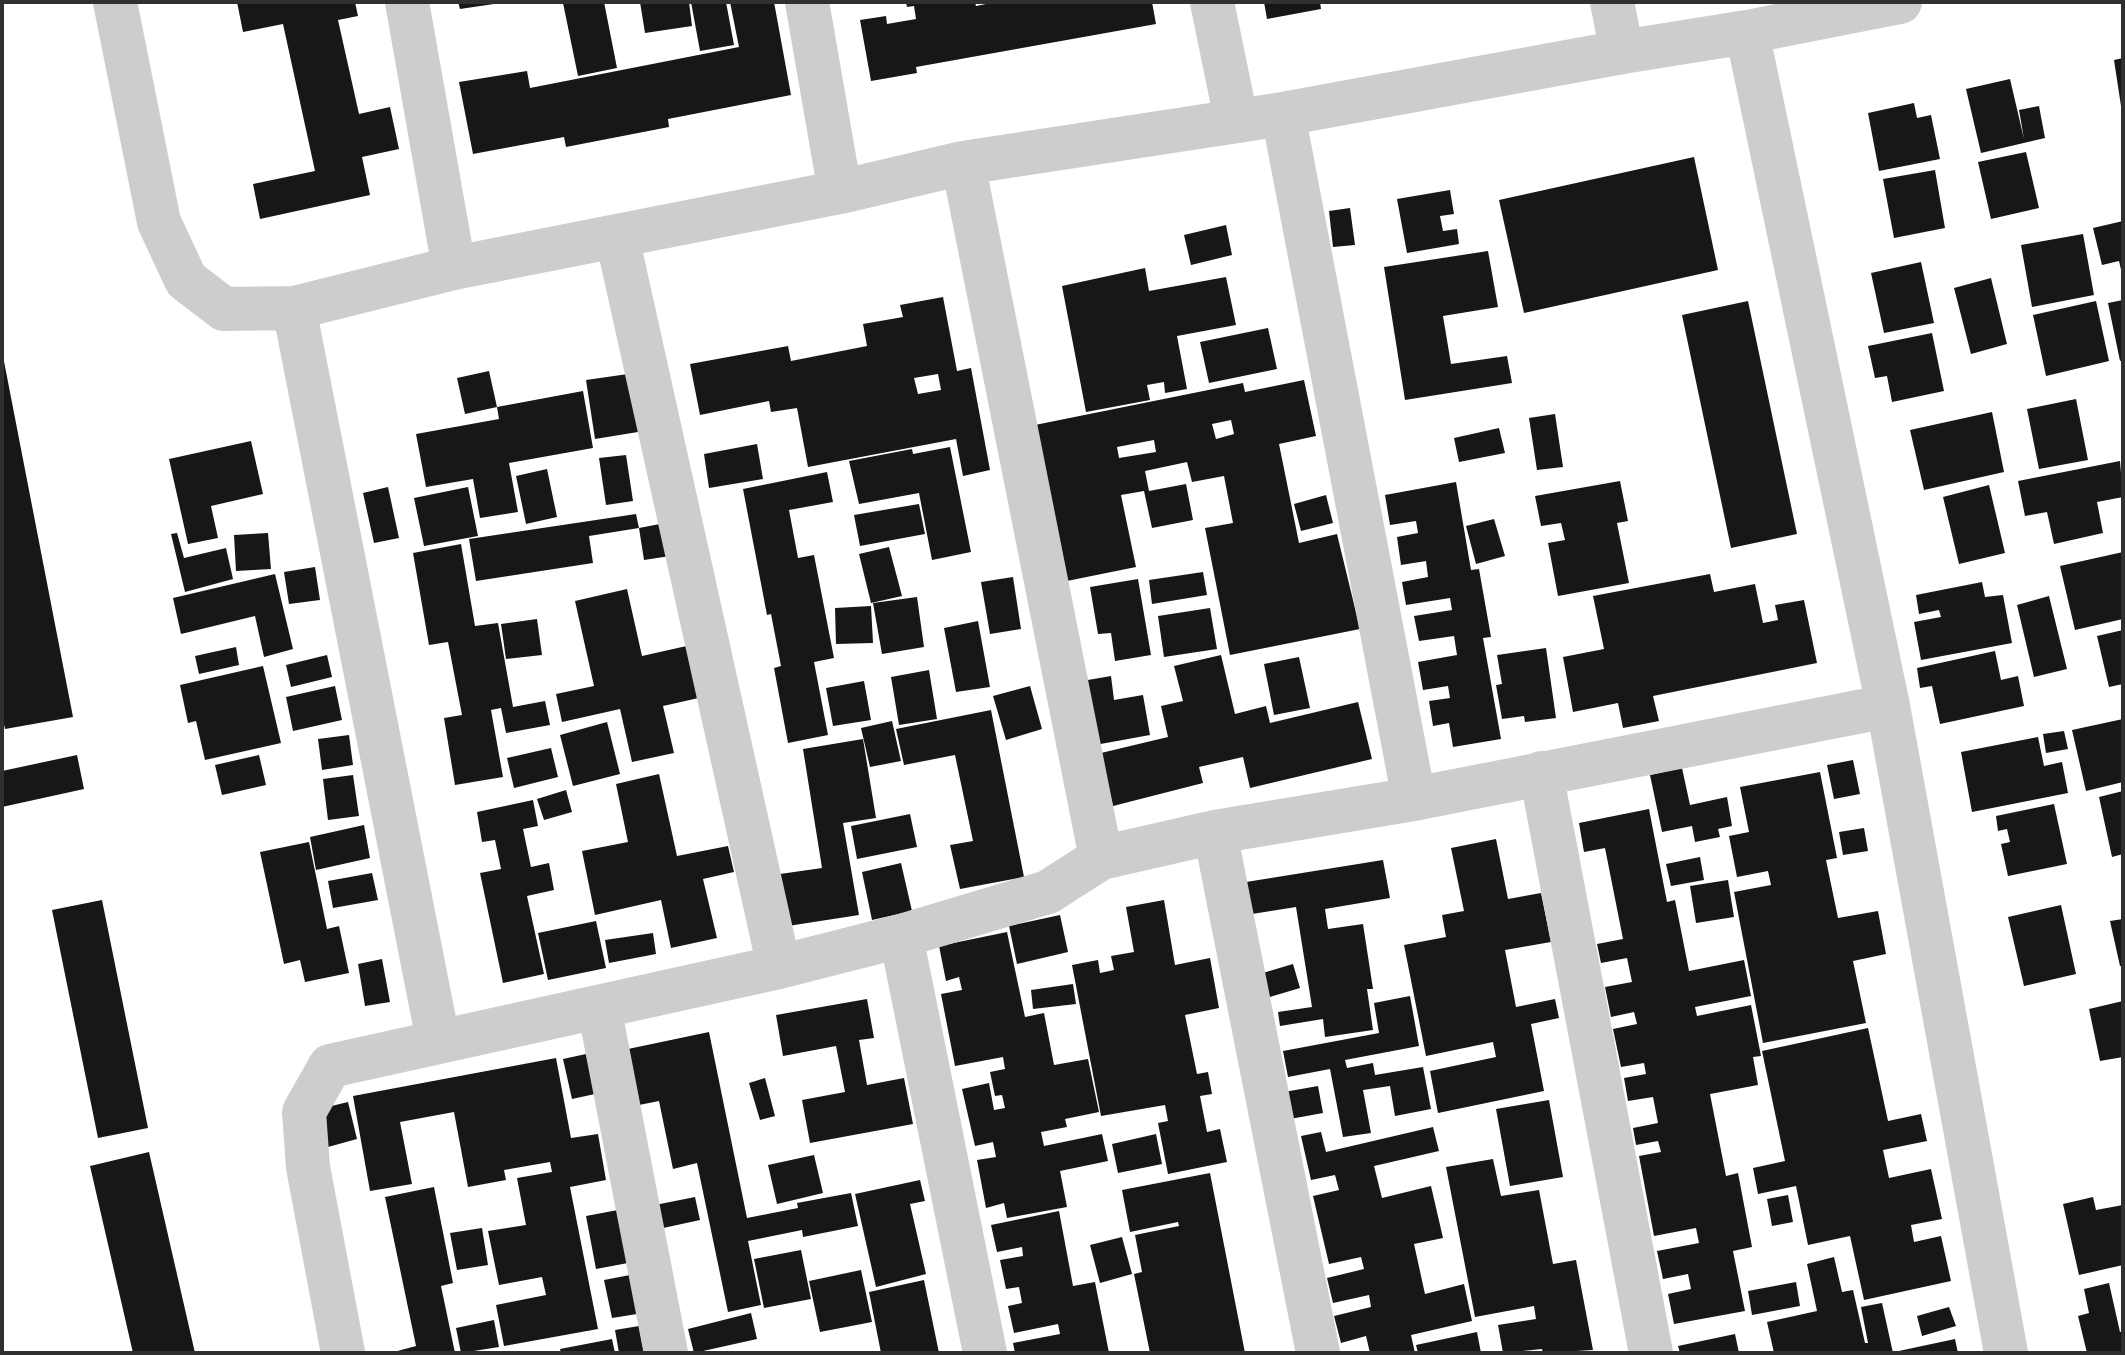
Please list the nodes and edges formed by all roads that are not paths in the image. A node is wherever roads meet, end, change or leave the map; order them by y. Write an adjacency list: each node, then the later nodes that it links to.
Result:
1 (115, 2): 15 (street)
2 (407, 2): 14 (street)
3 (807, 2): 12 (street)
4 (1212, 2): 10 (street)
5 (1612, 2): 8 (street)
6 (1900, 2): 7 (street)
7 (1747, 32): 8 (street); 16 (street)
8 (1622, 52): 9 (street)
9 (1283, 114): 10 (street); 18 (street)
10 (1236, 119): 11 (street)
11 (963, 163): 12 (street); 20 (street)
12 (840, 192): 13 (street)
13 (617, 237): 14 (street); 22 (street)
14 (454, 268): 15 (street)
15 (294, 308): 24 (street)
16 (1888, 706): 17 (street); 30 (street)
17 (1541, 773): 18 (street); 29 (street)
18 (1414, 799): 19 (street)
19 (1215, 832): 20 (street); 28 (street)
20 (1101, 858): 21 (street)
21 (901, 936): 22 (street); 27 (street)
22 (779, 967): 23 (street)
23 (599, 1007): 24 (street); 26 (street)
24 (438, 1040): 25 (street)
25 (343, 1353)
26 (666, 1353)
27 (985, 1353)
28 (1318, 1353)
29 (1651, 1353)
30 (2006, 1353)

